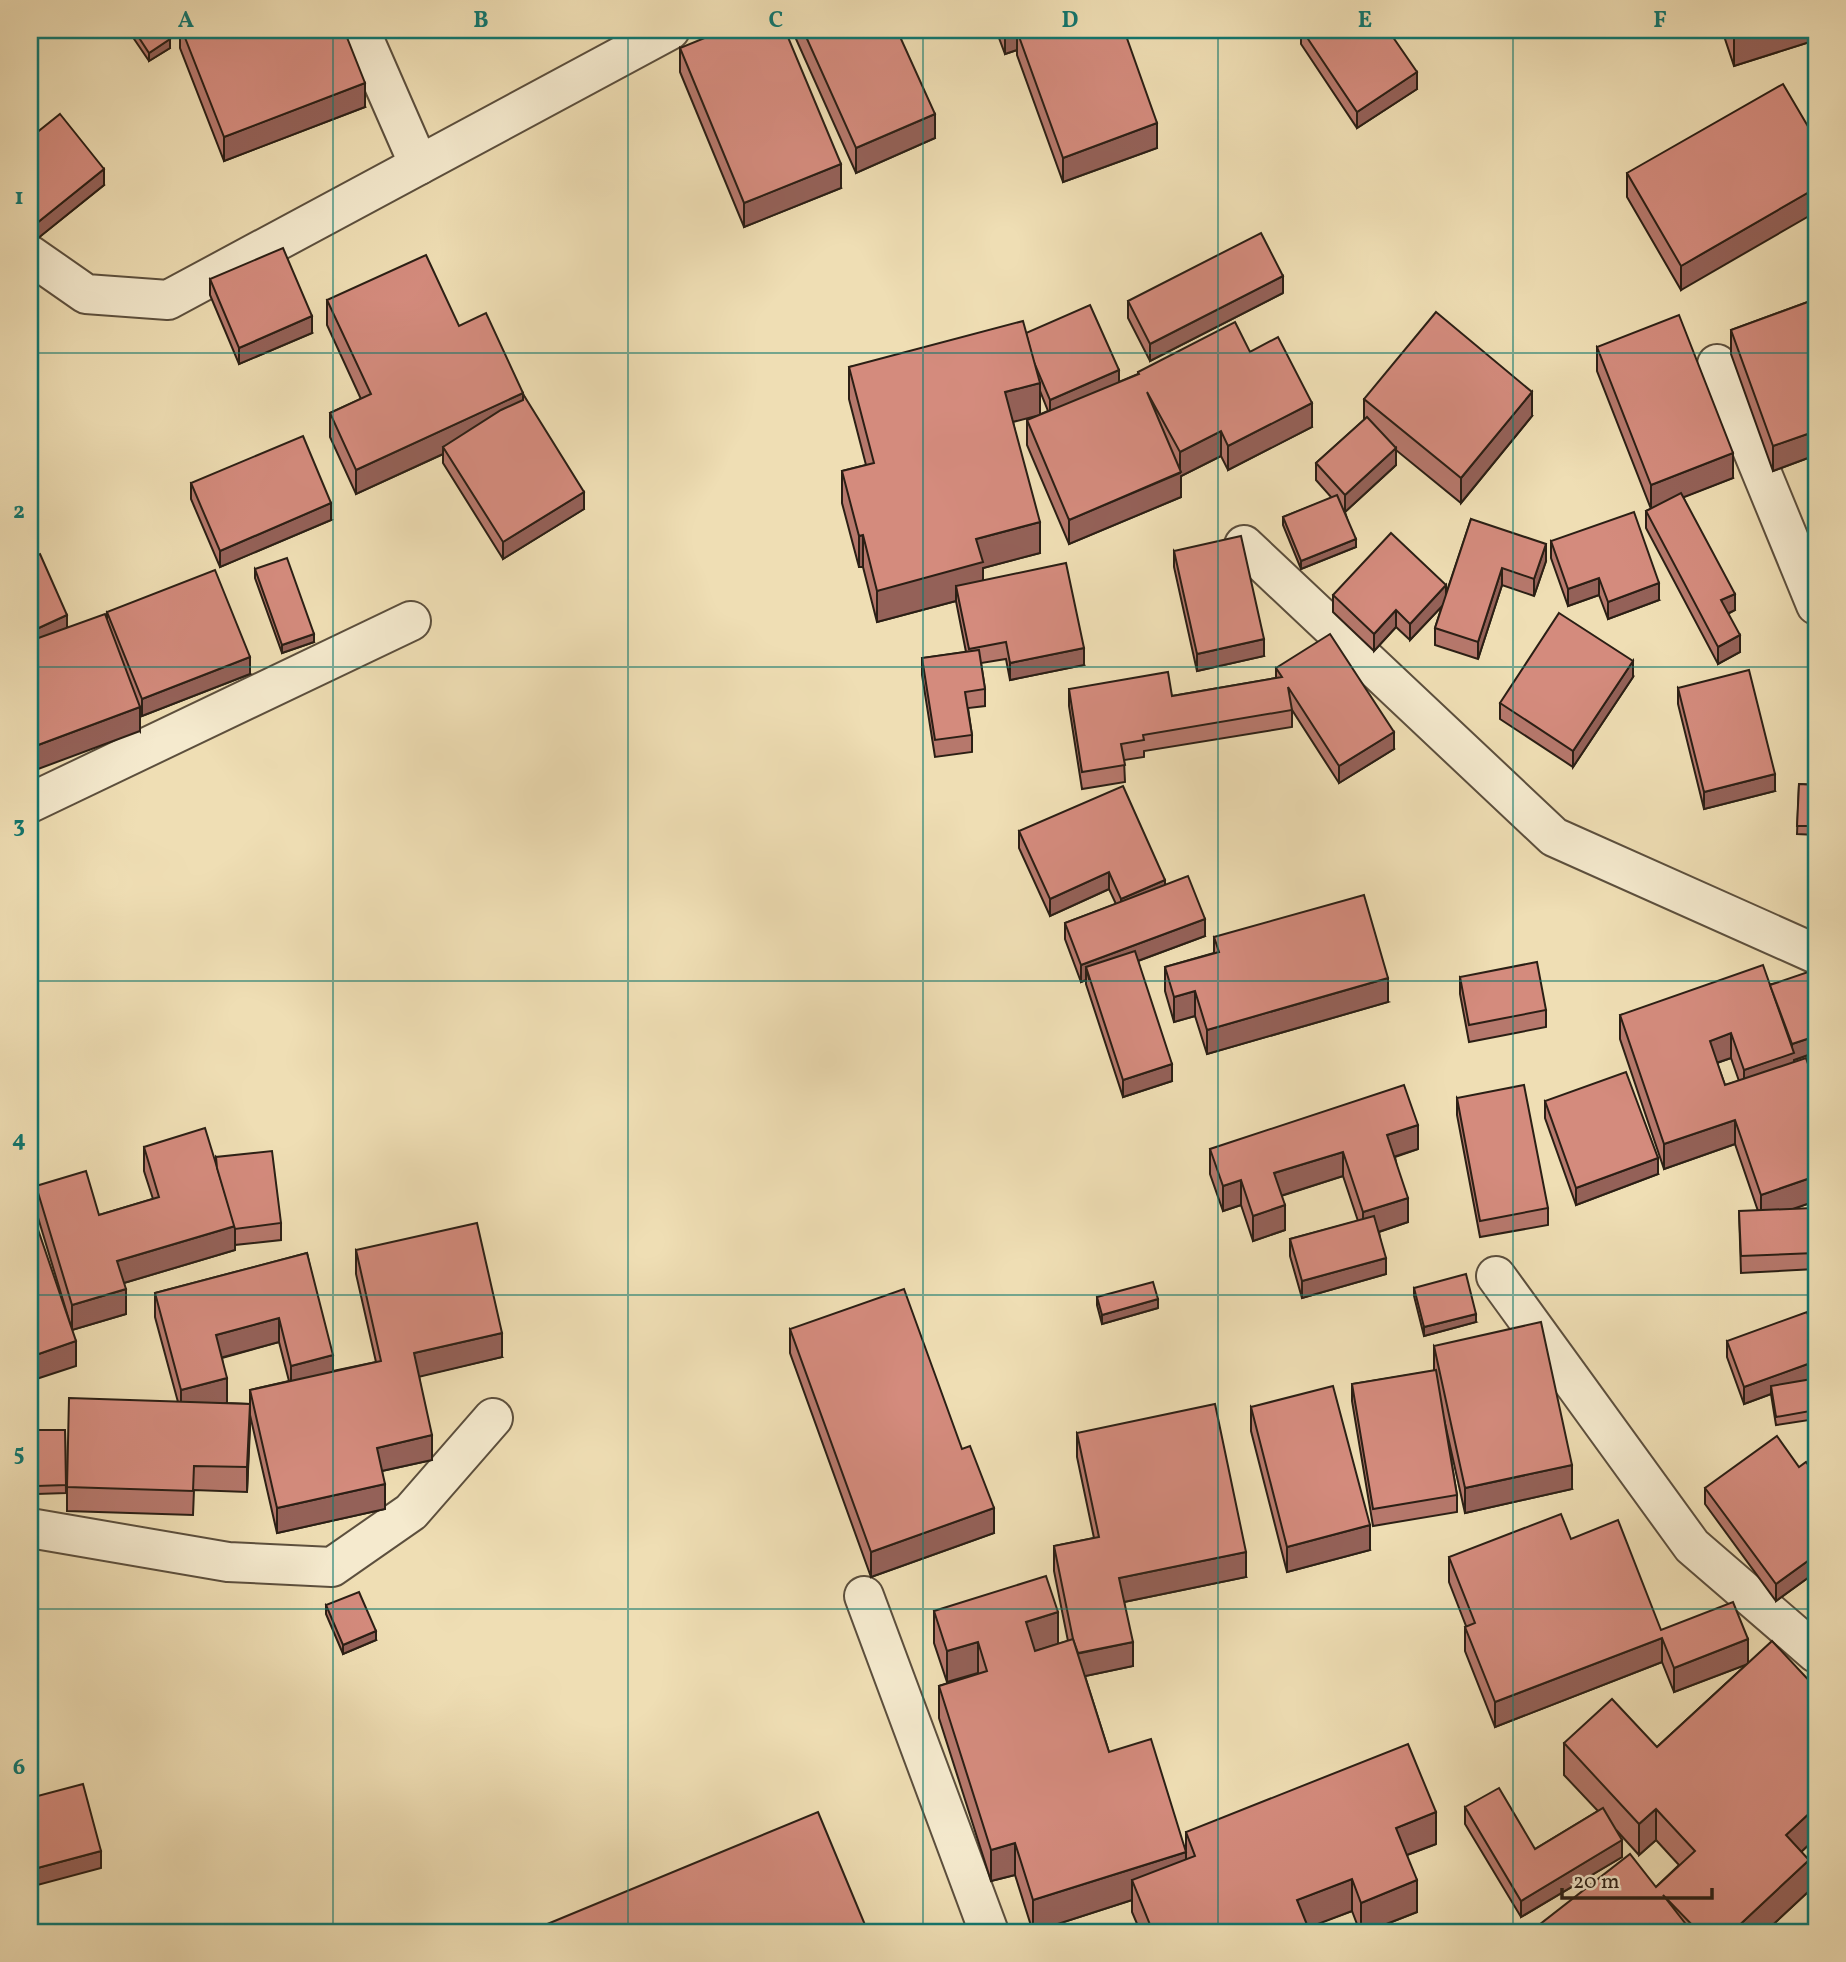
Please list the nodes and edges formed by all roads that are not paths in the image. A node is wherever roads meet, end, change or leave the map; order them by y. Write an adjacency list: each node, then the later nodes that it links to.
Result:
1 (360, 30): 3 (street)
2 (670, 30): 3 (street)
3 (419, 165): 4 (street)
4 (30, 255)
5 (1717, 364): 7 (street)
6 (1244, 545): 10 (street)
7 (1816, 605)
8 (411, 621): 9 (street)
9 (30, 803)
10 (1816, 954)
11 (1496, 1276): 15 (street)
12 (493, 1418): 13 (street)
13 (30, 1528)
14 (864, 1596): 16 (street)
15 (1816, 1653)
16 (989, 1932)

